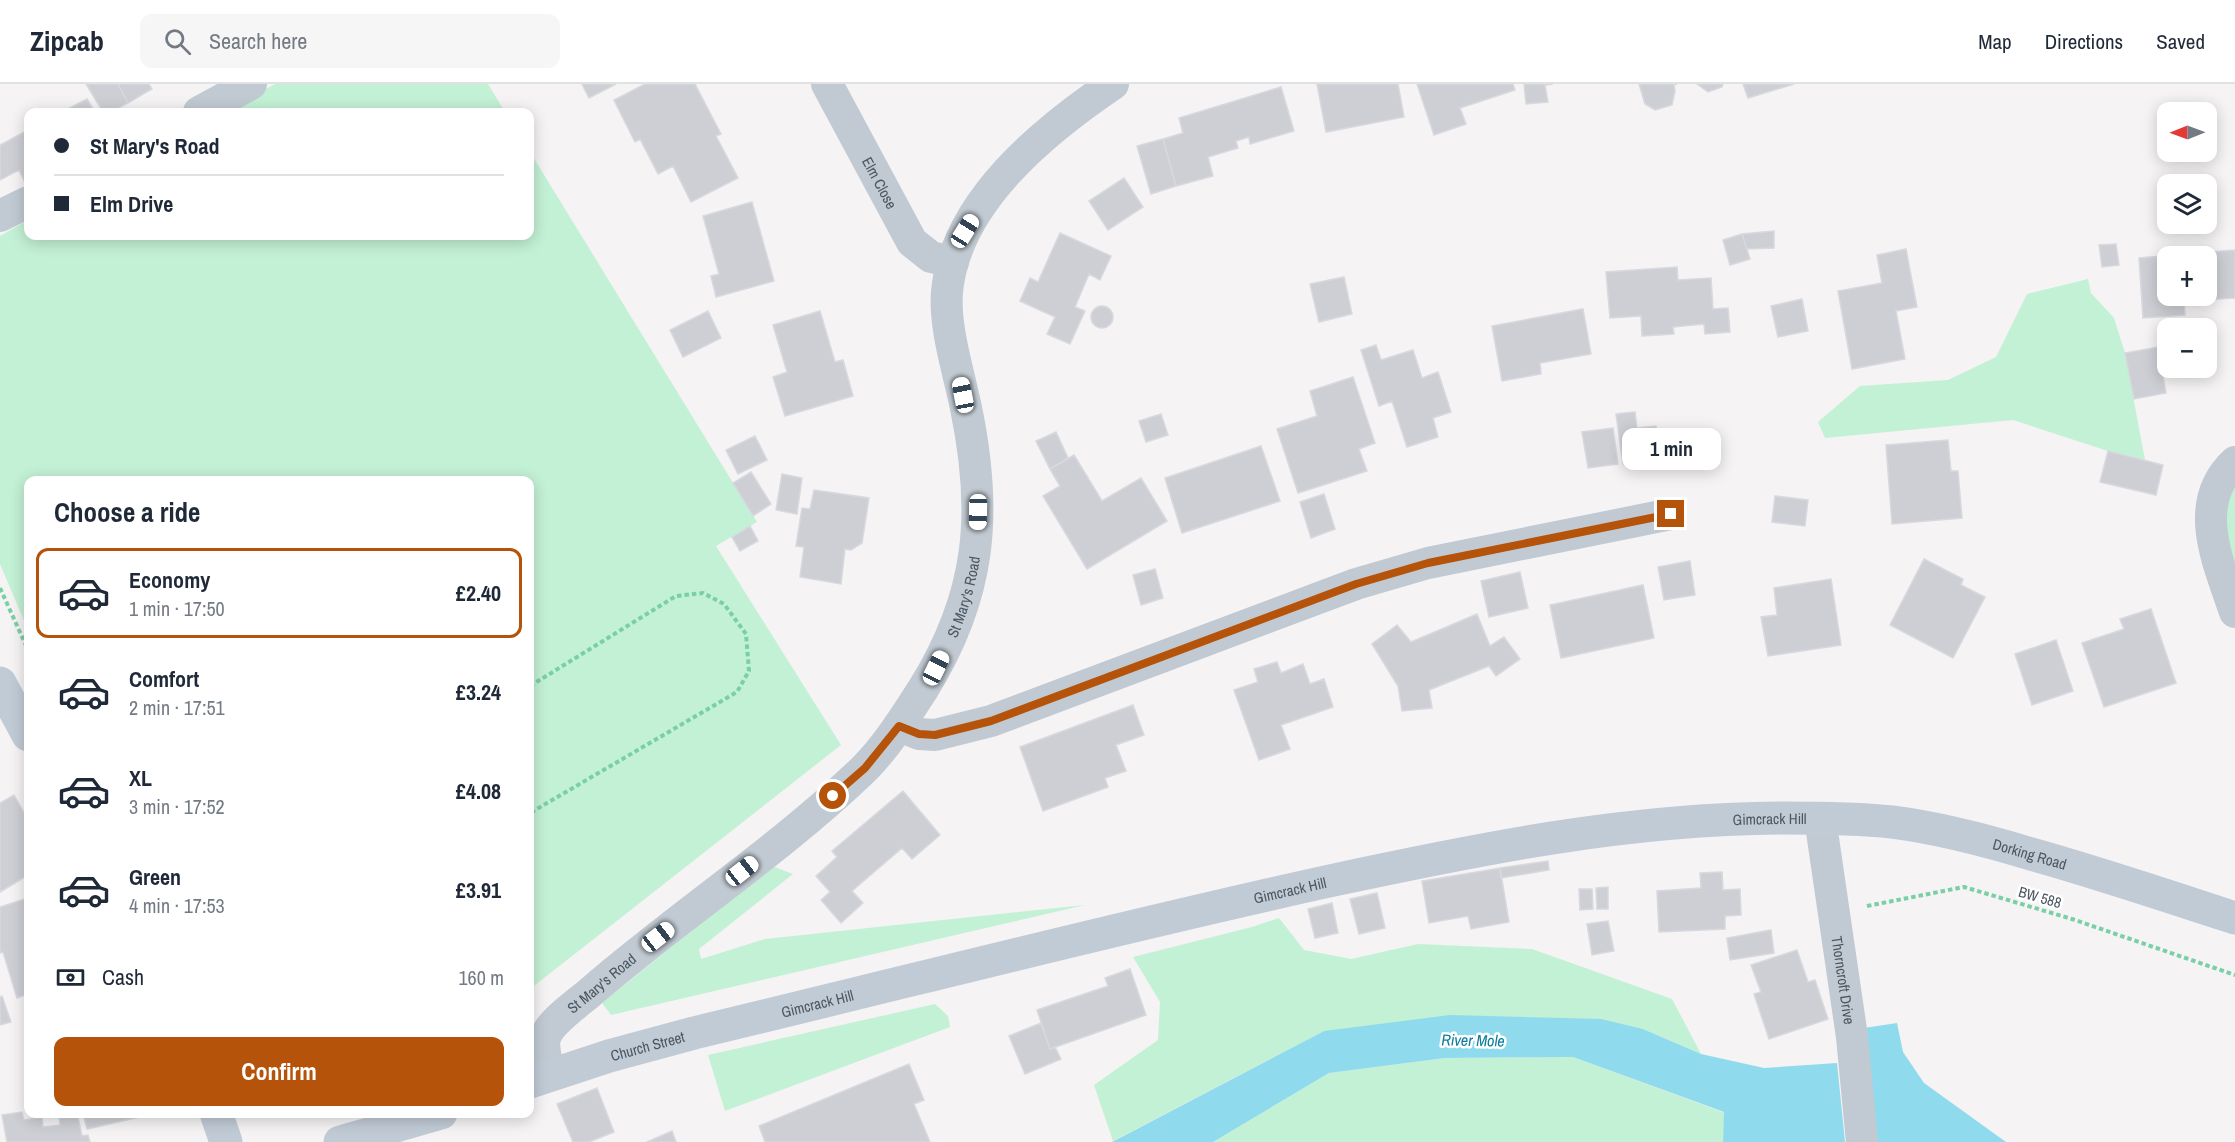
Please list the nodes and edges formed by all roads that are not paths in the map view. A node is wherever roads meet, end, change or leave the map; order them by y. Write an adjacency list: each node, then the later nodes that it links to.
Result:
1 (251, 84): 4 (street)
2 (827, 84): 7 (street, Elm Close)
3 (1113, 84): 7 (street, St Mary's Road)
4 (206, 108)
5 (24, 204): 6 (street)
6 (0, 216)
7 (953, 262): 12 (street, St Mary's Road)
8 (2235, 462): 10 (street)
9 (1671, 514): 12 (street)
10 (2235, 612)
11 (0, 683): 13 (main road)
12 (899, 726): 17 (street, St Mary's Road)
13 (24, 728)
14 (1821, 818): 15 (main road, Dorking Road); 16 (main road, Gimcrack Hill); 22 (street, Thorncroft Drive)
15 (2235, 918)
16 (768, 1015): 17 (main road, Church Street)
17 (540, 1079)
18 (218, 1118): 20 (main road)
19 (423, 1118): 21 (main road)
20 (226, 1142)
21 (339, 1142)
22 (1862, 1142)

